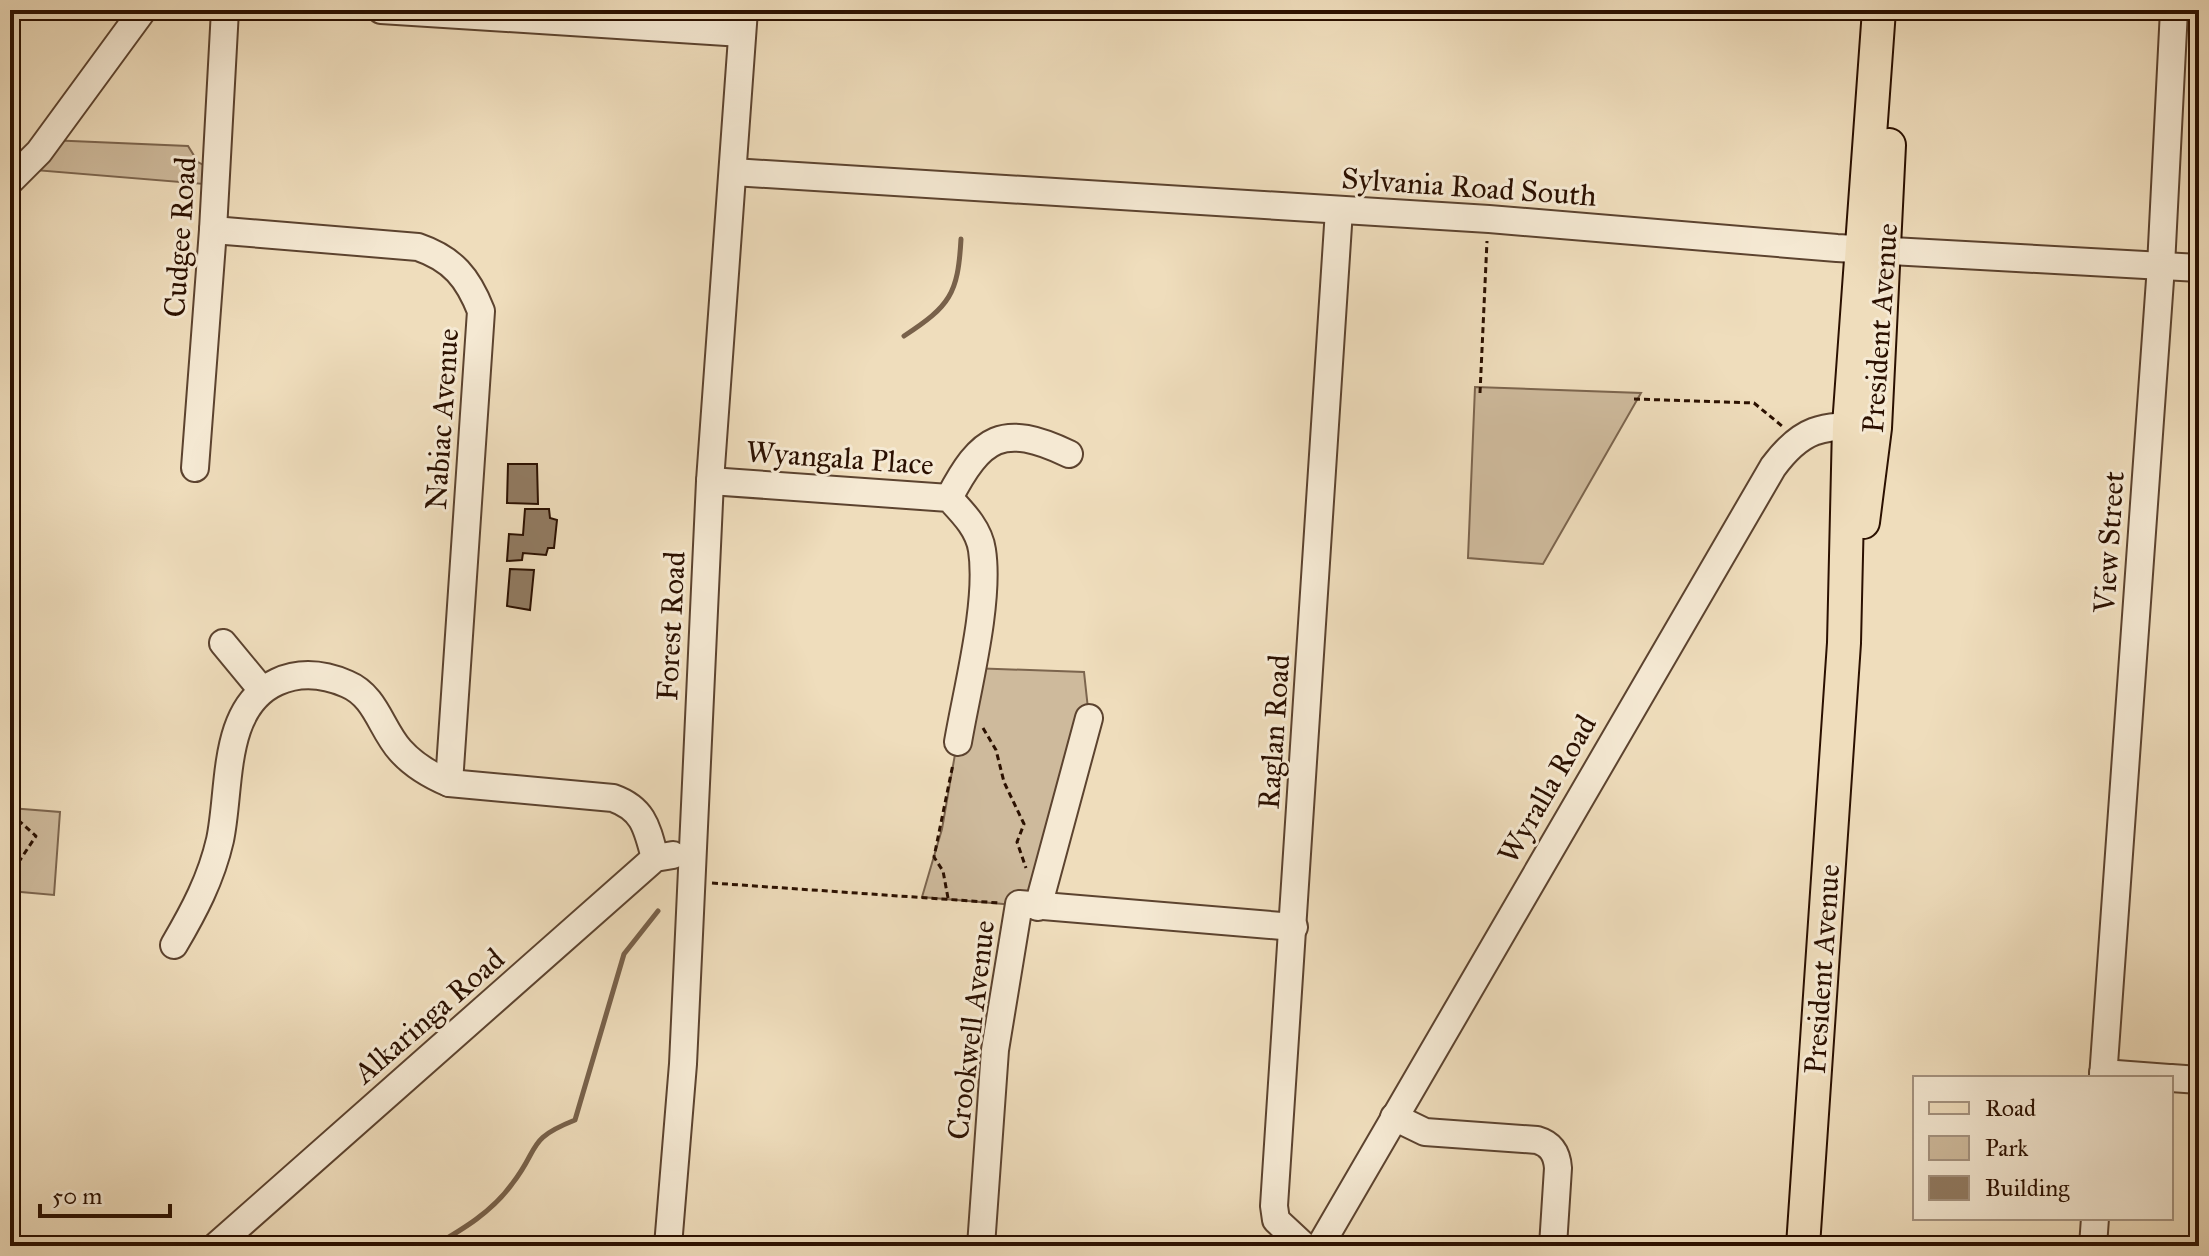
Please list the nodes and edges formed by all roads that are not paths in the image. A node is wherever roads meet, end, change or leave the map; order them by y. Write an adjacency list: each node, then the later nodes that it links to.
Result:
1 (225, 10): 11 (street, Cudgee Road)
2 (381, 10): 7 (street)
3 (1879, 10): 12 (main road, President Avenue)
4 (1894, 10): 12 (main road, President Avenue)
5 (2174, 10): 13 (street, View Street)
6 (139, 11): 9 (street)
7 (743, 21): 8 (street, Forest Road)
8 (733, 172): 10 (street, Sylvania Road South); 18 (street, Forest Road)
9 (10, 181)
10 (1339, 210): 12 (street, Sylvania Road South); 28 (street, Raglan Road)
11 (213, 230): 17 (street, Cudgee Road); 24 (street, Nabiac Avenue)
12 (1873, 248): 13 (street, Sylvania Road South); 15 (main road, President Avenue)
13 (2161, 266): 14 (street, Sylvania Road South); 30 (street, View Street)
14 (2199, 268)
15 (1862, 427): 34 (street, Wyralla Road); 42 (main road, President Avenue)
16 (1069, 454): 19 (street)
17 (195, 468)
18 (710, 481): 19 (street, Wyangala Place); 26 (street, Forest Road)
19 (949, 498): 23 (street, Wyangala Place)
20 (223, 643): 21 (street)
21 (261, 689): 24 (street); 29 (street)
22 (1089, 718): 27 (street)
23 (958, 742)
24 (449, 783): 25 (street)
25 (655, 858): 26 (street); 36 (street, Alkaringa Road)
26 (693, 868): 37 (street, Forest Road)
27 (1028, 906): 28 (street, Crookwell Avenue); 38 (street, Crookwell Avenue)
28 (1294, 927): 39 (street, Raglan Road)
29 (174, 945)
30 (2103, 1075): 31 (street)
31 (2125, 1076)
32 (2173, 1078): 33 (street)
33 (2199, 1080)
34 (1394, 1117): 40 (street, Wyralla Road); 41 (street)
35 (2095, 1220): 43 (street)
36 (216, 1246)
37 (668, 1246)
38 (981, 1246)
39 (1304, 1246)
40 (1320, 1246)
41 (1553, 1246)
42 (1803, 1246)
43 (2093, 1246)

